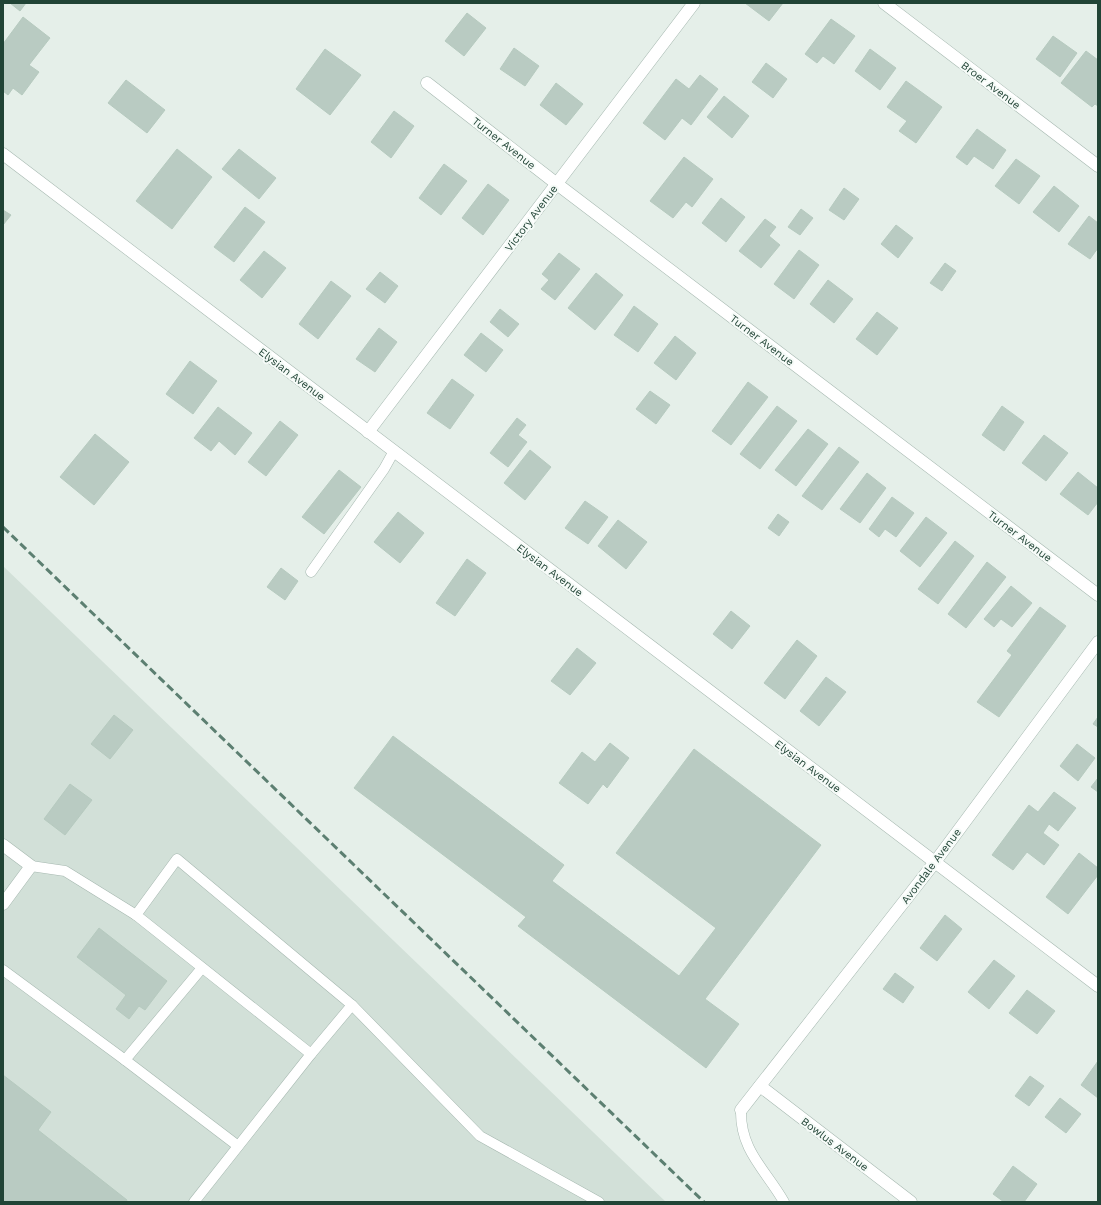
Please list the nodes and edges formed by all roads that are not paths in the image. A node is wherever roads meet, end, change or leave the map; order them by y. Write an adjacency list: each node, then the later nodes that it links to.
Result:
1 (694, 3): 6 (street, Victory Avenue)
2 (884, 3): 5 (street, Broer Avenue)
3 (427, 83): 6 (street, Turner Avenue)
4 (3, 154): 7 (street, Elysian Avenue)
5 (1098, 166)
6 (557, 184): 7 (street, Victory Avenue); 10 (street, Turner Avenue)
7 (368, 432): 8 (street, Elysian Avenue)
8 (394, 452): 9 (lane); 13 (street, Elysian Avenue)
9 (311, 572)
10 (1098, 595)
11 (1098, 642): 13 (street, Avondale Avenue)
12 (3, 845): 14 (street)
13 (935, 862): 19 (street, Elysian Avenue); 23 (street, Avondale Avenue)
14 (31, 866): 15 (street); 16 (lane)
15 (3, 904)
16 (136, 915): 17 (lane); 20 (lane)
17 (202, 968): 21 (lane); 22 (lane)
18 (3, 970): 22 (lane)
19 (1098, 986)
20 (352, 1005): 21 (lane); 27 (lane)
21 (311, 1054): 25 (lane)
22 (125, 1060): 25 (lane)
23 (760, 1086): 24 (street, Avondale Avenue); 29 (street, Bowlus Avenue)
24 (741, 1110): 28 (lane)
25 (238, 1146): 26 (lane)
26 (194, 1202)
27 (599, 1202)
28 (784, 1202)
29 (911, 1202)

